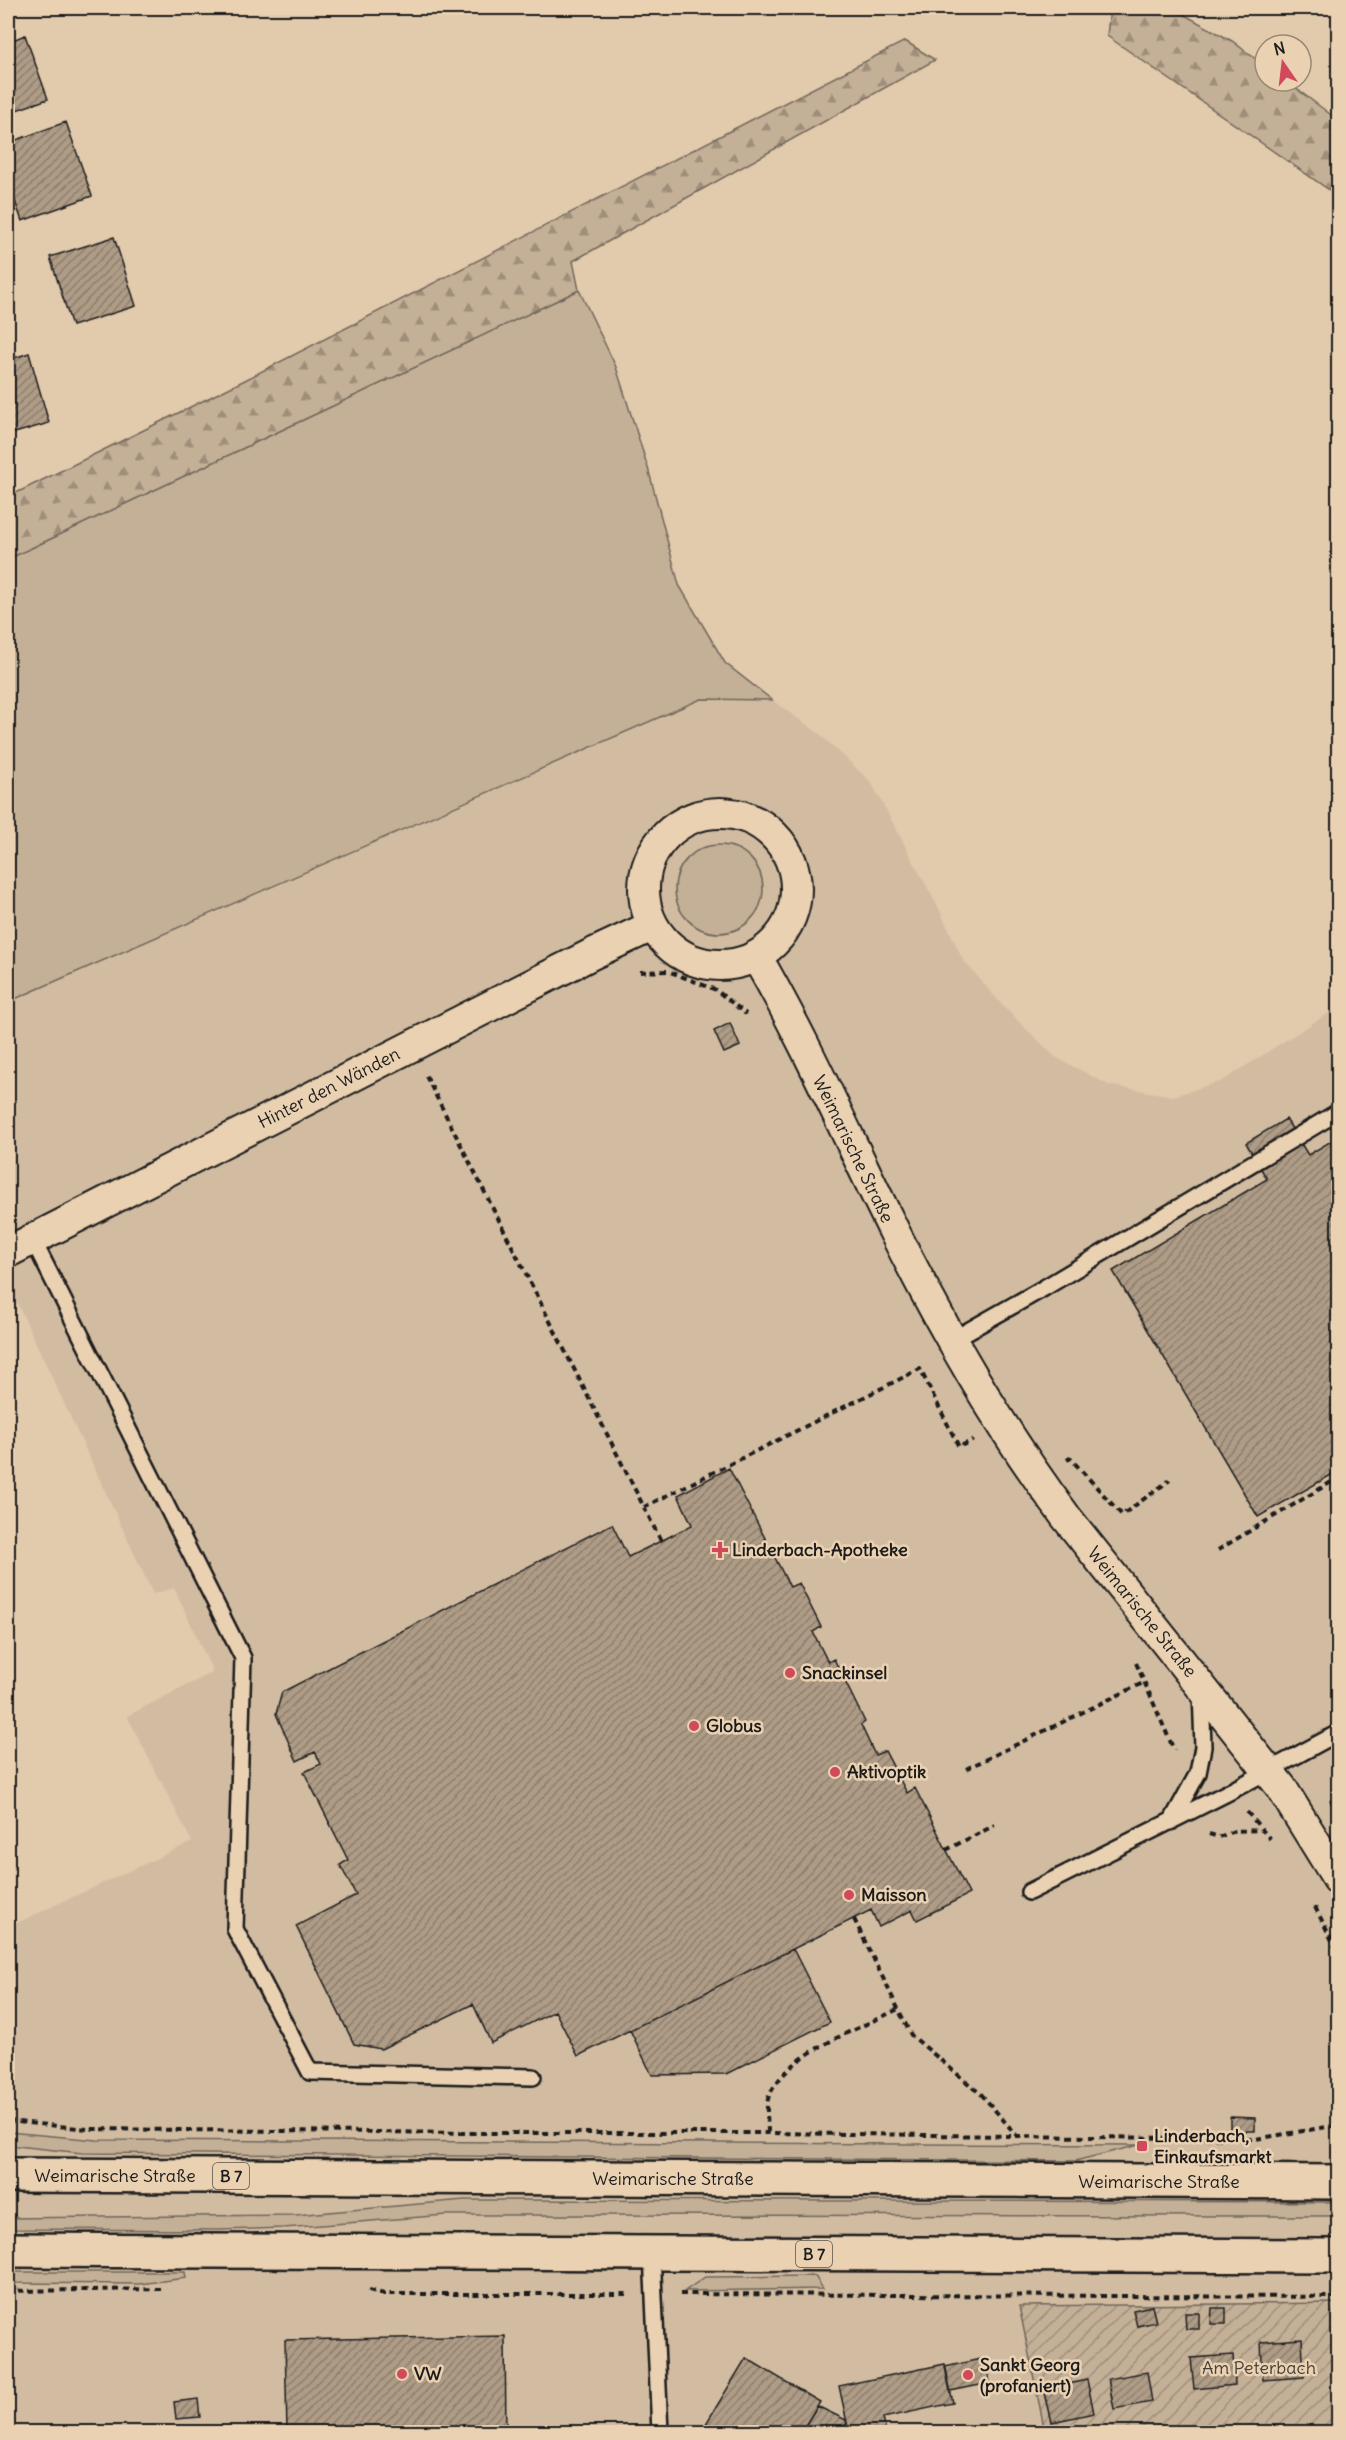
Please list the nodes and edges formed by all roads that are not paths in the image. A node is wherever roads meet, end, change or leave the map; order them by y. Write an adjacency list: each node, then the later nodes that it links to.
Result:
1 (652, 926): 2 (street); 2 (street); 4 (street, Hinter den Wänden)
2 (756, 956): 5 (street, Weimarische Straße)
3 (1338, 1112): 5 (lane)
4 (20, 1246): 12 (lane)
5 (952, 1340): 6 (street, Weimarische Straße)
6 (1201, 1684): 8 (street, Weimarische Straße); 9 (lane)
7 (1338, 1733): 8 (lane)
8 (1268, 1770): 9 (lane); 10 (street, Weimarische Straße)
9 (1171, 1822): 11 (lane)
10 (1338, 1879)
11 (1029, 1892)
12 (533, 2077)
13 (8, 2175): 14 (main road, Weimarische Straße / B 7)
14 (1338, 2182)
15 (8, 2250): 16 (main road, B 7)
16 (652, 2253): 17 (main road, B 7); 18 (lane)
17 (1338, 2256)
18 (660, 2433)

